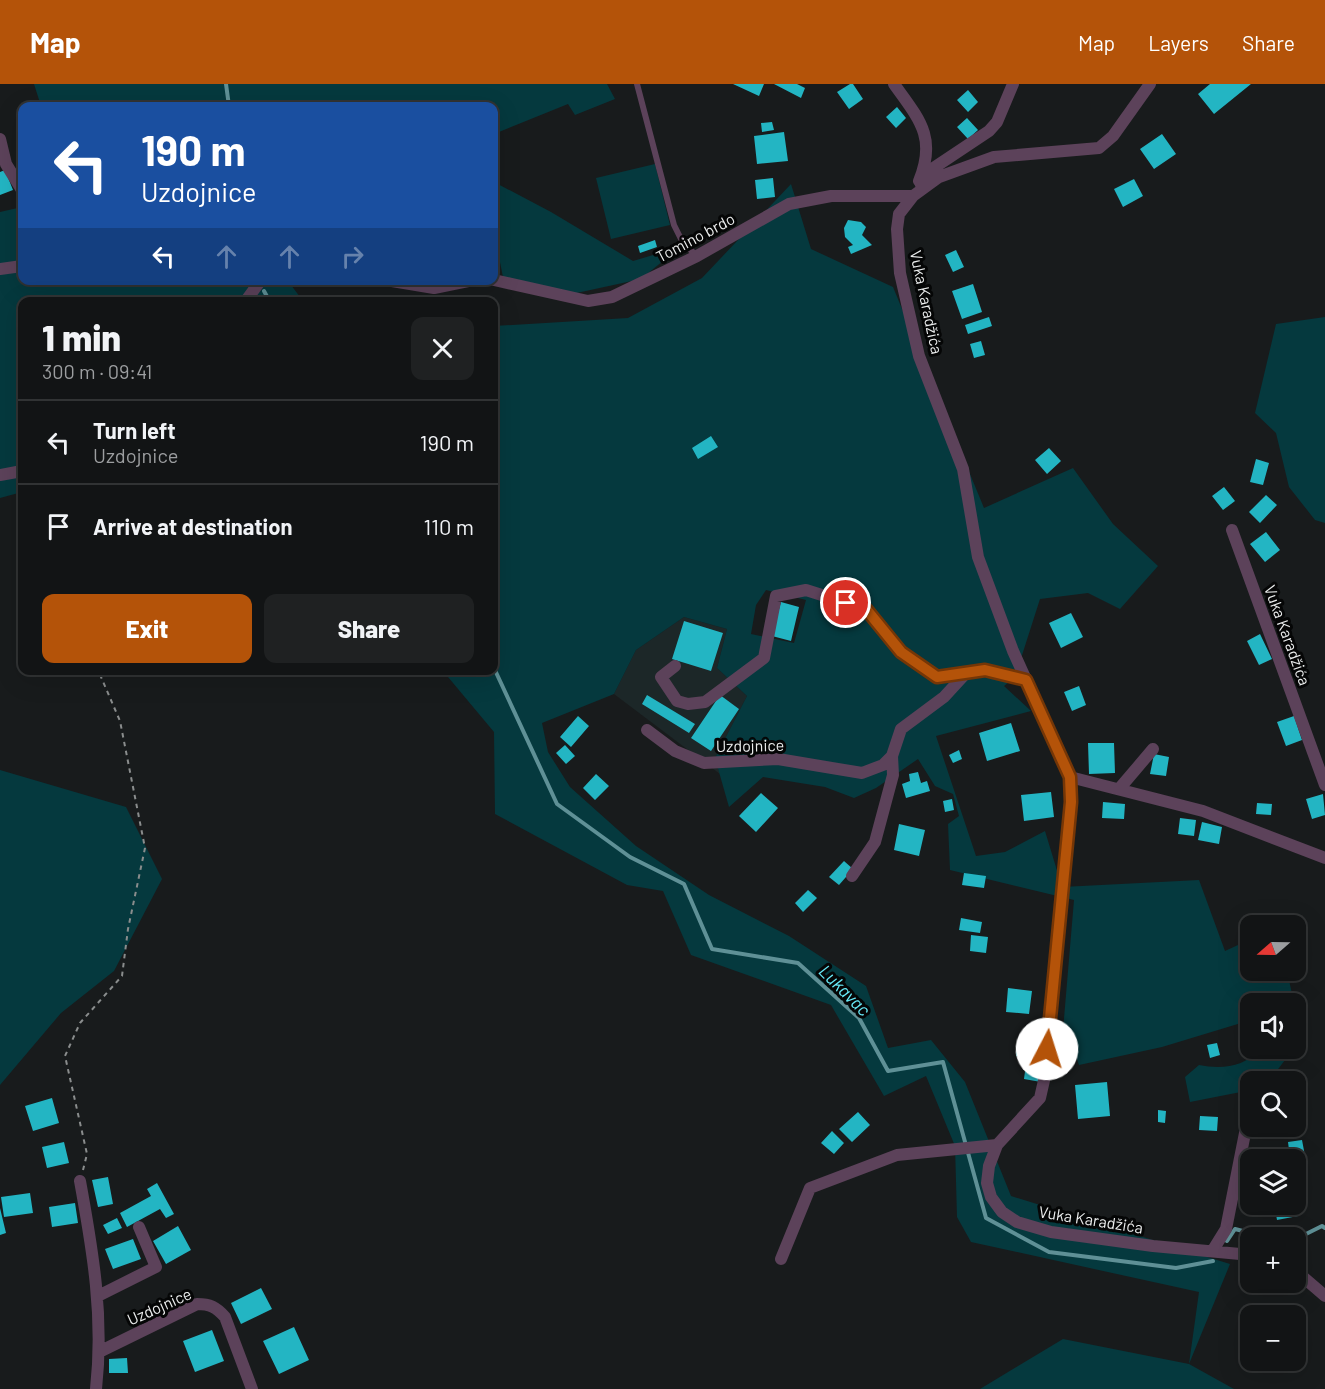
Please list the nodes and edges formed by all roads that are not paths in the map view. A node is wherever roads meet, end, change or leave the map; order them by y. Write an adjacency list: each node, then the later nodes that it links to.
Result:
1 (637, 84): 8 (lane)
2 (894, 84): 7 (street)
3 (1013, 84): 7 (street)
4 (1150, 84): 7 (street, Vuka Karadžića)
5 (0, 139): 6 (street)
6 (18, 184)
7 (913, 196): 8 (street, Tomino brdo); 19 (street, Vuka Karadžića)
8 (697, 256): 11 (street, Tomino brdo)
9 (18, 266): 10 (street)
10 (0, 268)
11 (498, 281)
12 (416, 285): 13 (street)
13 (449, 285)
14 (18, 472): 15 (street)
15 (0, 475)
16 (1232, 530): 24 (street, Vuka Karadžića)
17 (675, 666): 18 (street)
18 (968, 672): 19 (street); 22 (street)
19 (1026, 680): 23 (street)
20 (647, 730): 22 (street, Uzdojnice)
21 (1153, 749): 25 (street)
22 (892, 756): 27 (street)
23 (1070, 777): 25 (street); 29 (street)
24 (1325, 785)
25 (1119, 789): 26 (street)
26 (1325, 858)
27 (852, 876)
28 (1244, 1137): 32 (street)
29 (997, 1145): 32 (street, Vuka Karadžića); 34 (street)
30 (80, 1182): 36 (street)
31 (139, 1227): 36 (street)
32 (1213, 1250): 33 (street, Vuka Karadžića)
33 (1240, 1254)
34 (781, 1259)
35 (1306, 1280): 37 (street)
36 (98, 1296): 38 (street)
37 (1325, 1296)
38 (100, 1351): 39 (street); 40 (street, Uzdojnice)
39 (96, 1389)
40 (252, 1389)

